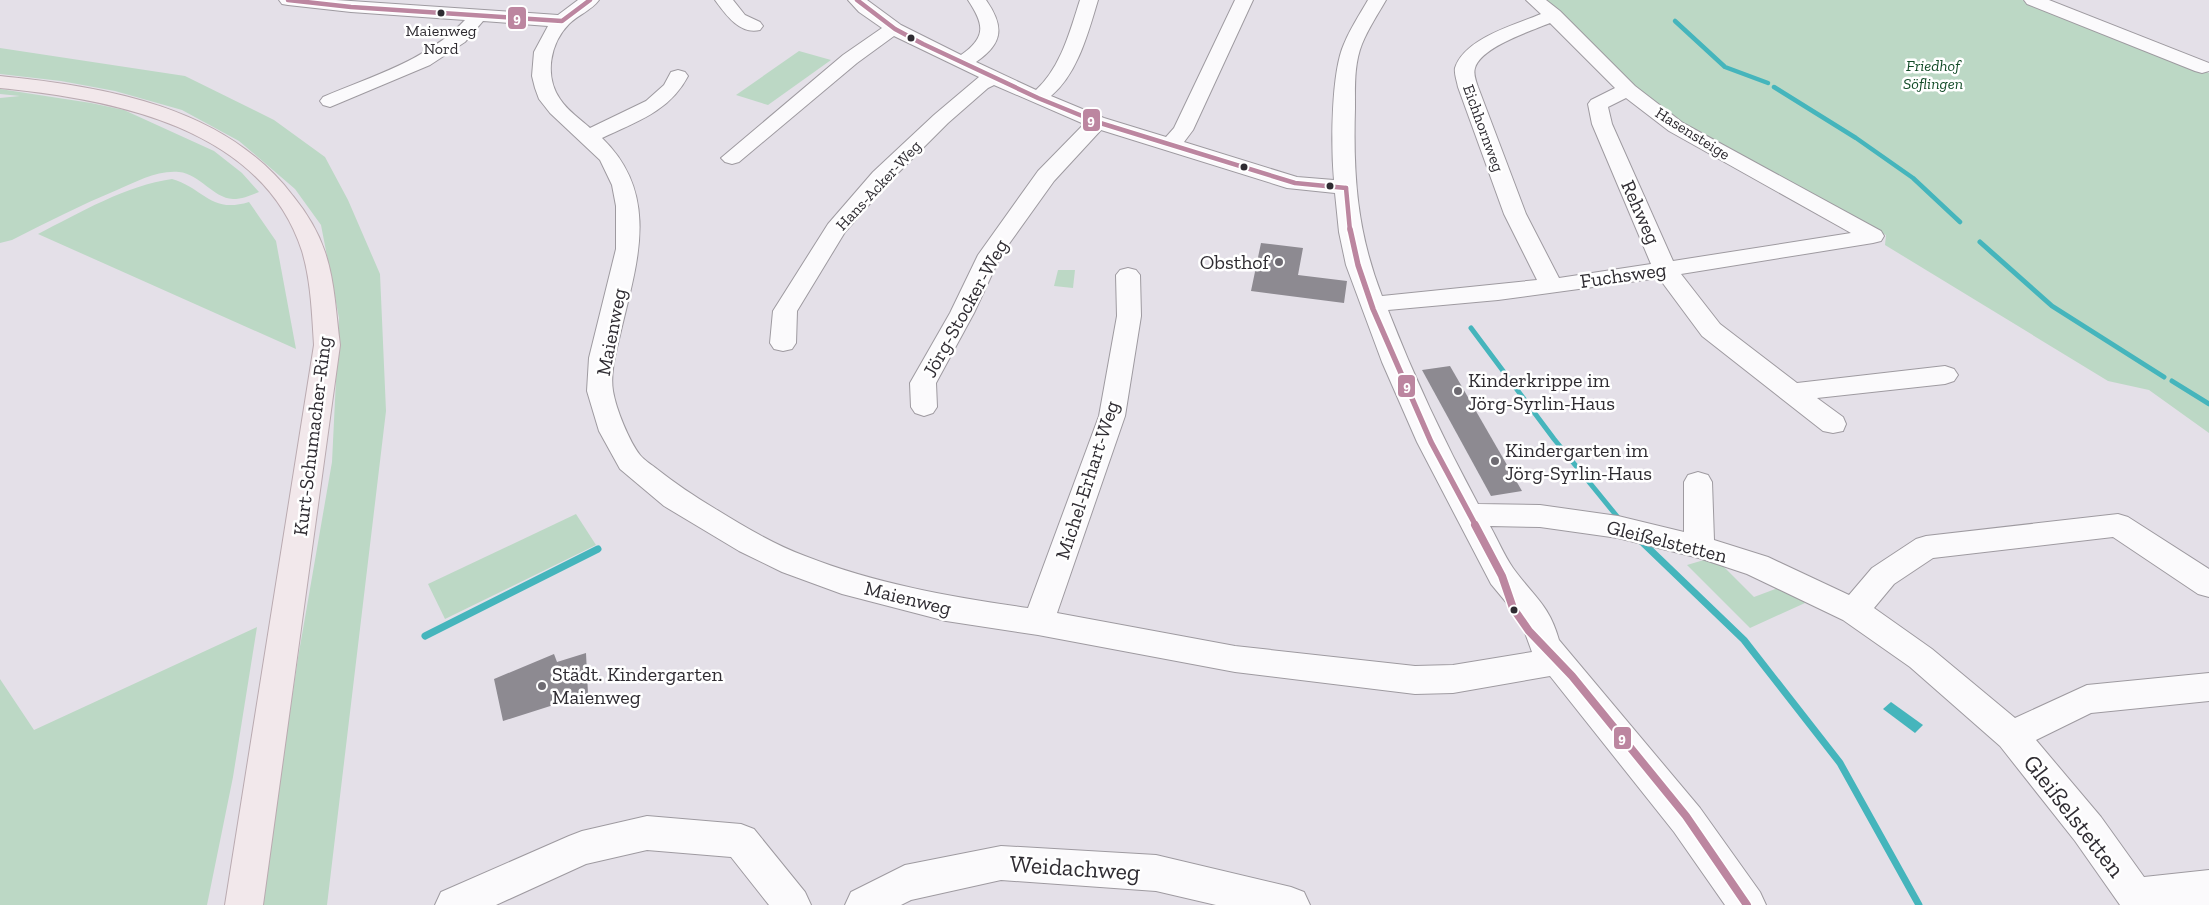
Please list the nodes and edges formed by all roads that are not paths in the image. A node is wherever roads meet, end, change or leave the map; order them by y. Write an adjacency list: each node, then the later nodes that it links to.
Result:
1 (288, 0): 12 (street)
2 (590, 0): 13 (street, Maienweg)
3 (724, 0): 14 (street)
4 (857, 0): 15 (street)
5 (977, 0): 16 (street)
6 (1089, 0): 22 (street)
7 (1244, 0): 26 (street)
8 (1377, 0): 28 (street)
9 (1535, 0): 11 (street, Hasensteige)
10 (2033, 0): 17 (street)
11 (1554, 15): 21 (street, Hasensteige); 32 (street, Eichhornweg)
12 (478, 16): 13 (street); 23 (street)
13 (562, 21): 25 (street, Maienweg)
14 (754, 26)
15 (894, 29): 16 (street); 27 (street)
16 (963, 62): 19 (street)
17 (2202, 67)
18 (678, 76): 25 (street)
19 (994, 77): 22 (street); 34 (street, Hans-Acker-Weg)
20 (0, 82): 50 (main road, Kurt-Schumacher-Ring)
21 (1628, 90): 29 (street, Hasensteige); 30 (street, Rehweg)
22 (1038, 98): 24 (street)
23 (330, 101)
24 (1097, 122): 26 (street); 37 (street, Jörg-Stocker-Weg)
25 (589, 136): 44 (street, Maienweg)
26 (1171, 144): 28 (street)
27 (732, 158)
28 (1346, 188): 33 (street)
29 (1873, 236): 30 (street, Fuchsweg)
30 (1666, 269): 32 (street, Fuchsweg); 36 (street, Rehweg)
31 (1128, 276): 44 (street, Michel-Erhart-Weg)
32 (1551, 285): 33 (street, Fuchsweg)
33 (1372, 304): 40 (street)
34 (783, 343)
35 (1944, 375): 36 (street)
36 (1792, 392): 38 (street, Rehweg)
37 (924, 407)
38 (1833, 424)
39 (1698, 482): 41 (street)
40 (1469, 515): 41 (street, Gleißelstetten); 45 (street)
41 (1699, 547): 43 (street, Gleißelstetten)
42 (2209, 585): 43 (street)
43 (1854, 611): 47 (street, Gleißelstetten)
44 (1038, 622): 45 (street, Maienweg)
45 (1552, 653): 55 (street)
46 (2209, 687): 47 (street, Gleißelstetten)
47 (2012, 736): 49 (street, Gleißelstetten)
48 (2209, 888): 49 (street, Gleißelstetten)
49 (2138, 901)
50 (244, 905)
51 (454, 905): 52 (street)
52 (792, 905)
53 (864, 905): 54 (street, Weidachweg)
54 (1291, 905)
55 (1747, 905)

